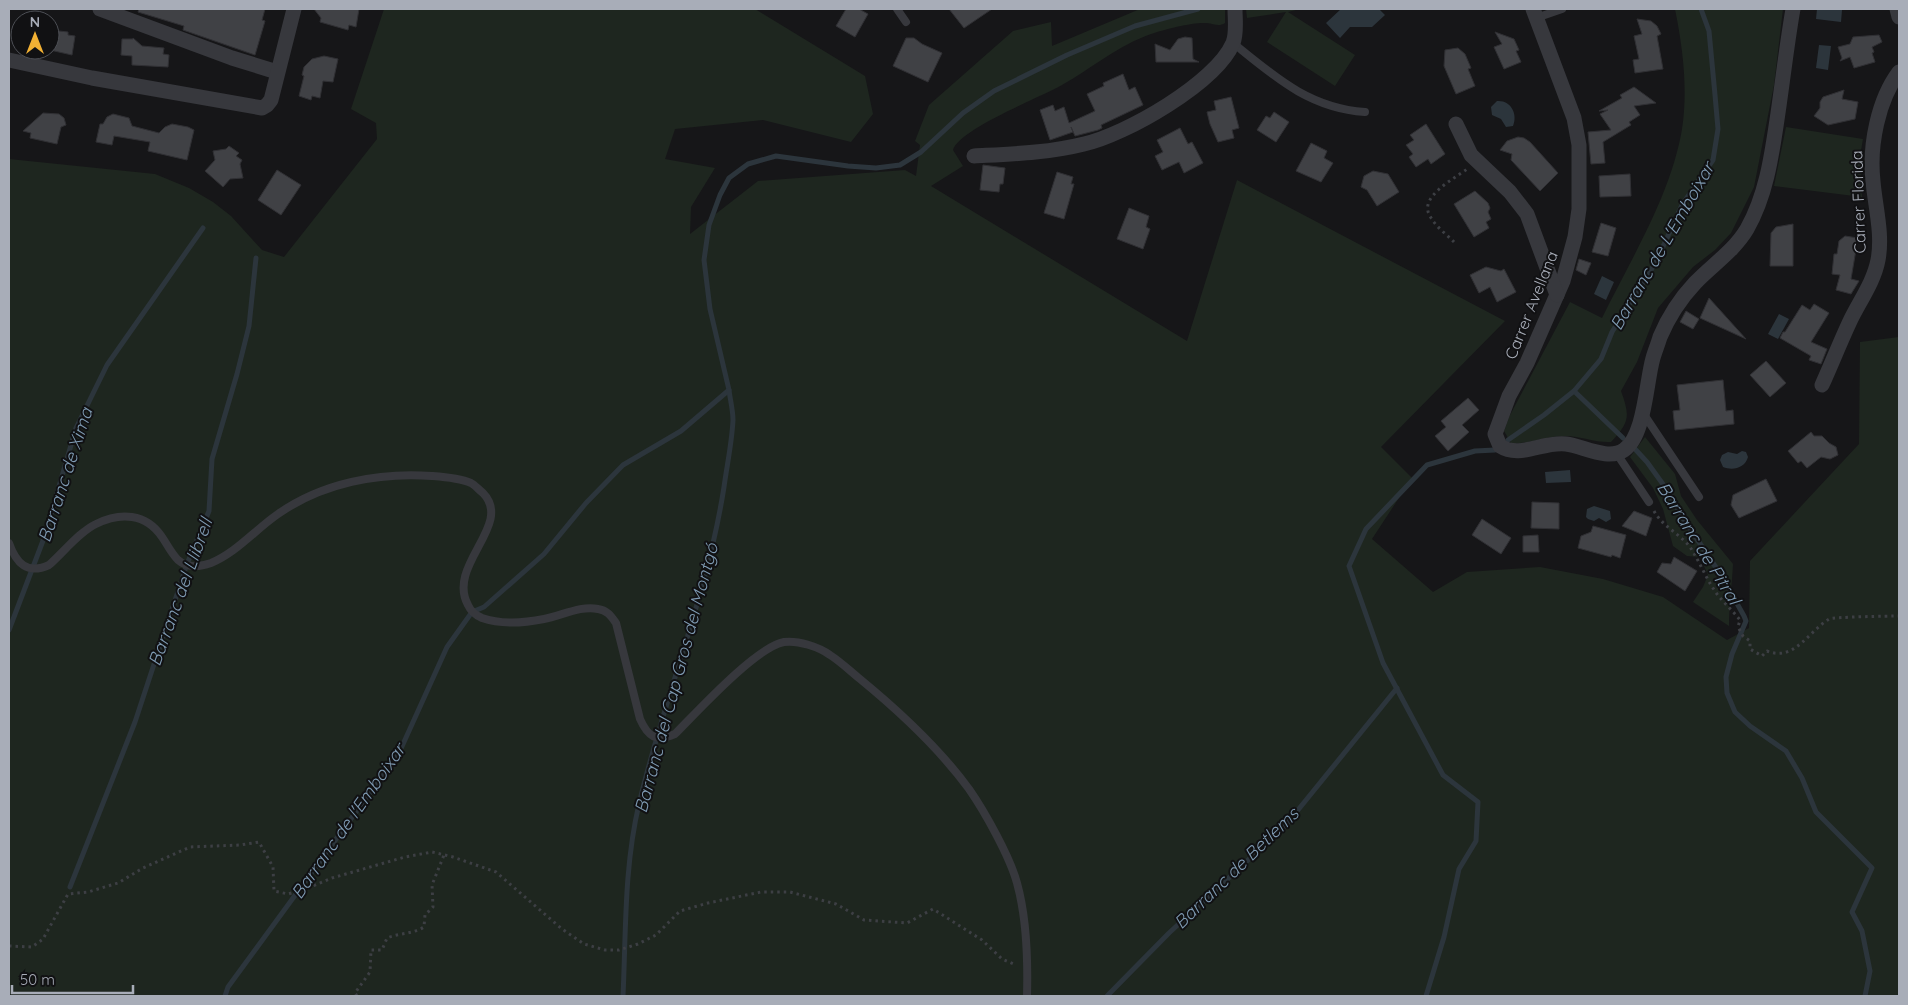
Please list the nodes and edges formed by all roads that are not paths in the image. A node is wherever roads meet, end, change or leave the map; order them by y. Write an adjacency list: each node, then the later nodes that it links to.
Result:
1 (100, 9): 13 (street)
2 (294, 9): 13 (street)
3 (897, 9): 10 (lane)
4 (1562, 9): 7 (lane)
5 (1793, 9): 20 (street)
6 (1897, 9): 9 (street)
7 (1535, 13): 18 (street, Carrer Avellana)
8 (1235, 16): 11 (street)
9 (1899, 17)
10 (906, 22)
11 (1233, 43): 15 (lane); 17 (street)
12 (9, 60): 13 (street)
13 (277, 72)
14 (1899, 72): 19 (street, Carrer Florida)
15 (1365, 112)
16 (1456, 124): 18 (street)
17 (974, 156)
18 (1557, 295): 21 (street, Carrer Avellana)
19 (1822, 385)
20 (1643, 413): 21 (street); 22 (lane)
21 (1618, 454): 23 (lane)
22 (1699, 497)
23 (1650, 502)
24 (9, 543): 25 (lane)
25 (1027, 996)

